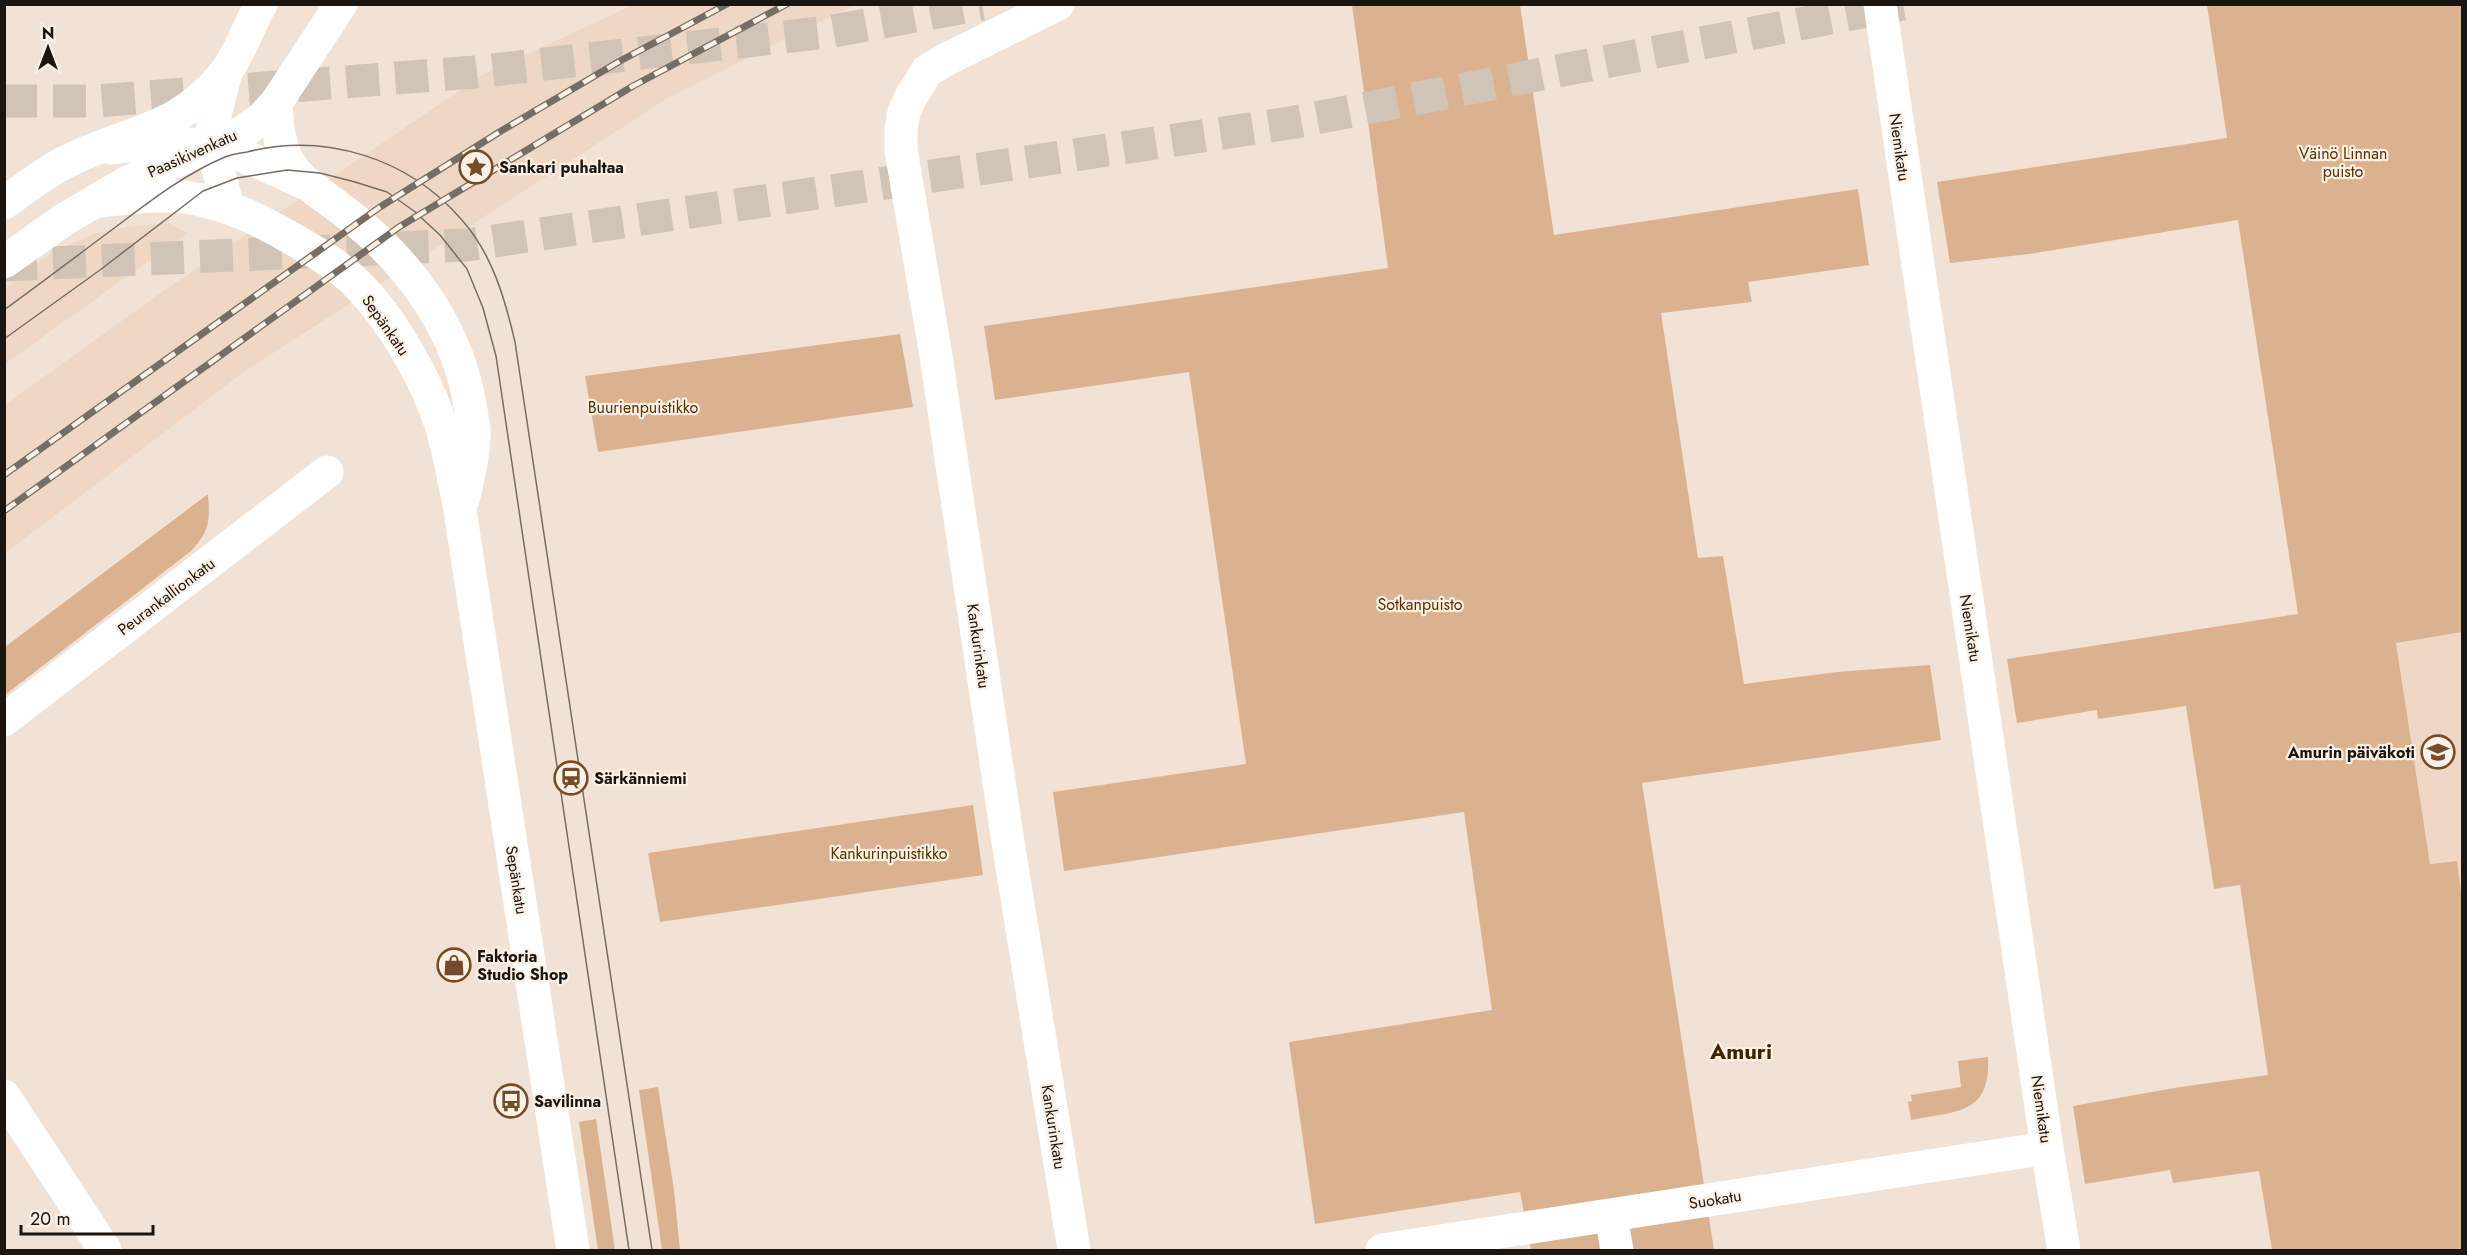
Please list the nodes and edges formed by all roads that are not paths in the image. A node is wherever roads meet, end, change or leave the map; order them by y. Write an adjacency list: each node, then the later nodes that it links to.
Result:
1 (261, 4): 5 (street)
2 (341, 4): 6 (street, Paasikivenkatu)
3 (1058, 4): 22 (street, Kankurinkatu)
4 (1880, 4): 18 (street, Niemikatu)
5 (226, 72): 7 (street); 8 (street)
6 (276, 103): 7 (street, Paasikivenkatu); 9 (street, Sepänkatu)
7 (212, 147): 8 (street, Sepänkatu); 9 (street, Sepänkatu); 10 (street, Paasikivenkatu); 12 (street)
8 (98, 150): 11 (street)
9 (308, 185): 15 (street, Sepänkatu)
10 (96, 201): 12 (street, Sepänkatu); 13 (street, Paasikivenkatu)
11 (4, 203)
12 (228, 207): 15 (street, Sepänkatu)
13 (4, 262)
14 (327, 472): 16 (street, Peurankallionkatu)
15 (460, 510): 21 (street, Sepänkatu)
16 (4, 720)
17 (4, 1096): 20 (street)
18 (2047, 1148): 19 (street, Suokatu); 25 (street, Niemikatu)
19 (1611, 1216): 23 (street, Suokatu); 24 (street)
20 (105, 1251)
21 (573, 1251)
22 (1074, 1251)
23 (1382, 1251)
24 (1617, 1251)
25 (2064, 1251)

